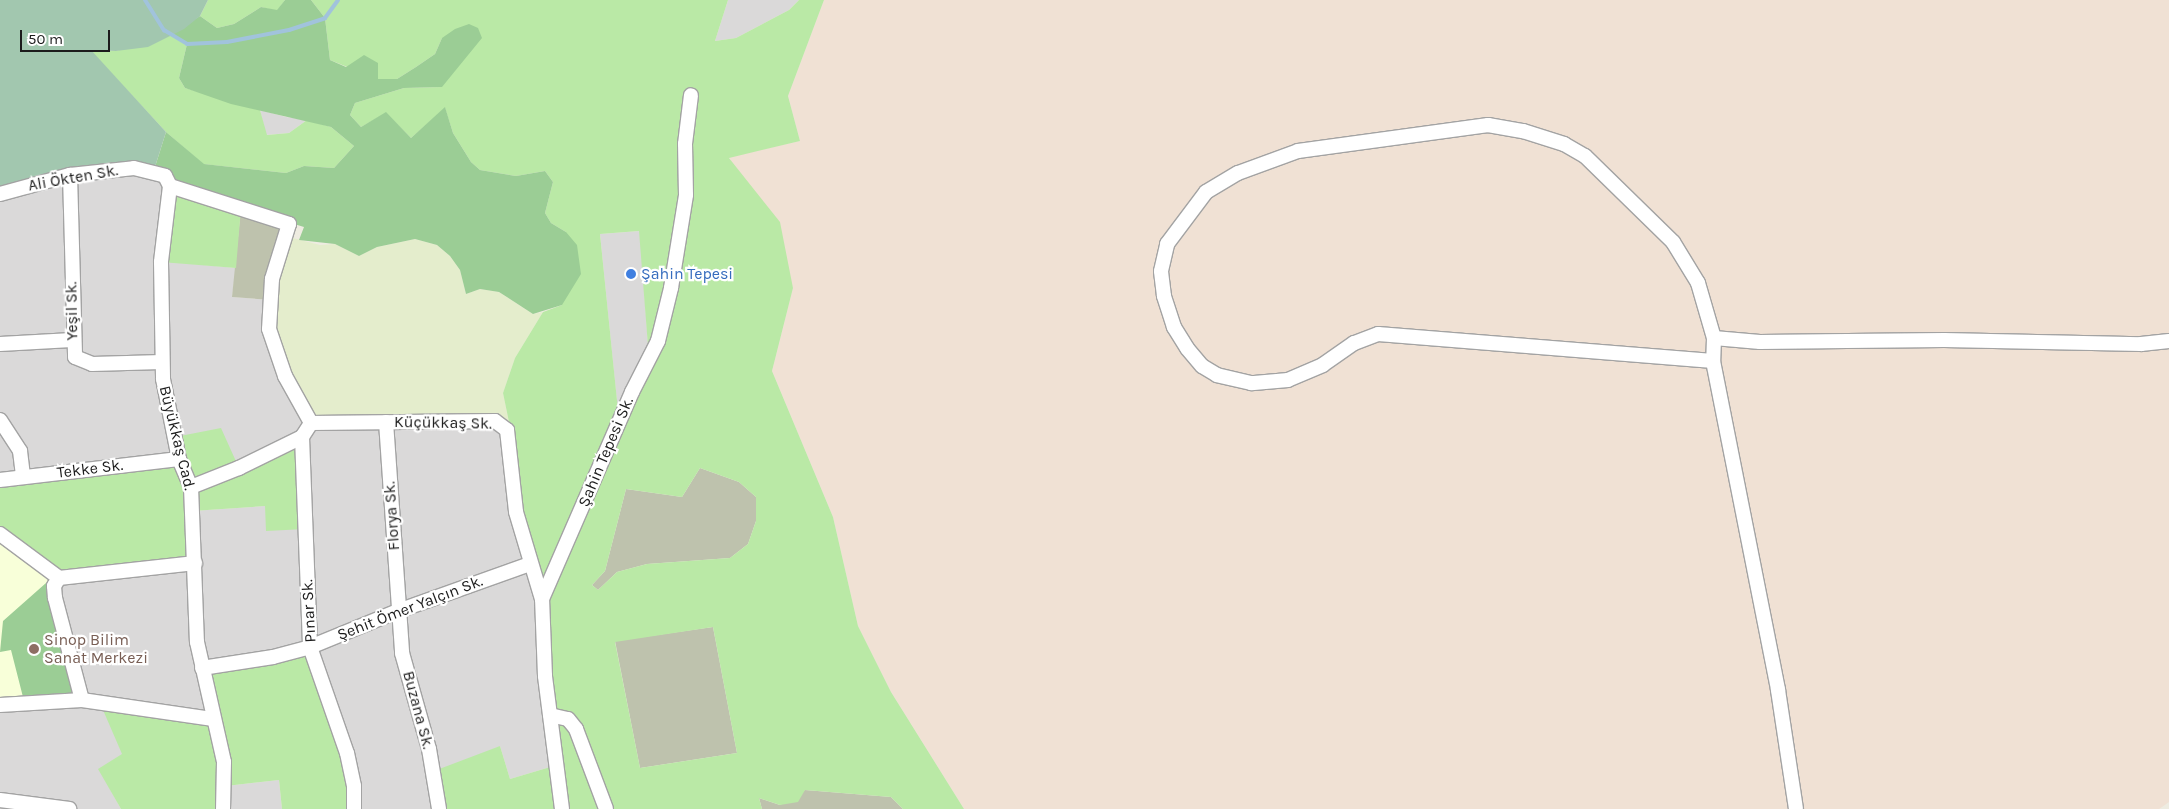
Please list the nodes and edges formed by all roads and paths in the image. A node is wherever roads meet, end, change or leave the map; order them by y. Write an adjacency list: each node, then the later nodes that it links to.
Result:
1 (691, 96): 23 (street, Şahin Tepesi Sk.)
2 (70, 176): 3 (street, Ali Ökten Sk.); 4 (street, Ali Ökten Sk.); 6 (street, Yeşil Sk.)
3 (170, 186): 10 (street, Büyükkaş Cad.); 13 (street, Ali Ökten Sk.)
4 (0, 194)
5 (1714, 338): 7 (street); 9 (street); 9 (street)
6 (72, 340): 8 (street); 10 (street, Yeşil Sk.)
7 (2169, 341)
8 (0, 344)
9 (1713, 361): 38 (street)
10 (162, 362): 15 (street, Büyükkaş Cad.)
11 (0, 420): 16 (street)
12 (386, 422): 13 (street, Küçükkaş Sk.); 21 (street, Küçükkaş Sk.); 24 (street, Florya Sk.)
13 (311, 423): 14 (street)
14 (302, 437): 18 (street); 25 (street, Pınar Sk.)
15 (180, 458): 16 (street, Tekke Sk.); 18 (street, Büyükkaş Cad.)
16 (23, 477): 17 (street, Tekke Sk.)
17 (0, 480)
18 (191, 486): 20 (street, Büyükkaş Cad.)
19 (0, 534): 22 (street)
20 (194, 563): 22 (street); 26 (street, Büyükkaş Cad.)
21 (530, 564): 23 (street, Küçükkaş Sk.); 24 (street, Şehit Ömer Yalçın Sk.)
22 (59, 578): 27 (street)
23 (542, 599): 29 (street, Şahin Tepesi Sk.)
24 (398, 611): 25 (street, Şehit Ömer Yalçın Sk.); 35 (street, Buzana Sk.)
25 (310, 647): 26 (street, Şehit Ömer Yalçın Sk.); 34 (street, Pınar Sk.)
26 (202, 668): 30 (street, Büyükkaş Cad.)
27 (82, 700): 28 (street); 30 (street)
28 (0, 705)
29 (550, 715): 36 (street, Şahin Tepesi Sk.); 37 (street)
30 (212, 719): 33 (street, Büyükkaş Cad.)
31 (0, 800): 32 (street)
32 (69, 809)
33 (223, 809)
34 (354, 809)
35 (439, 809)
36 (562, 809)
37 (606, 809)
38 (1796, 809)

